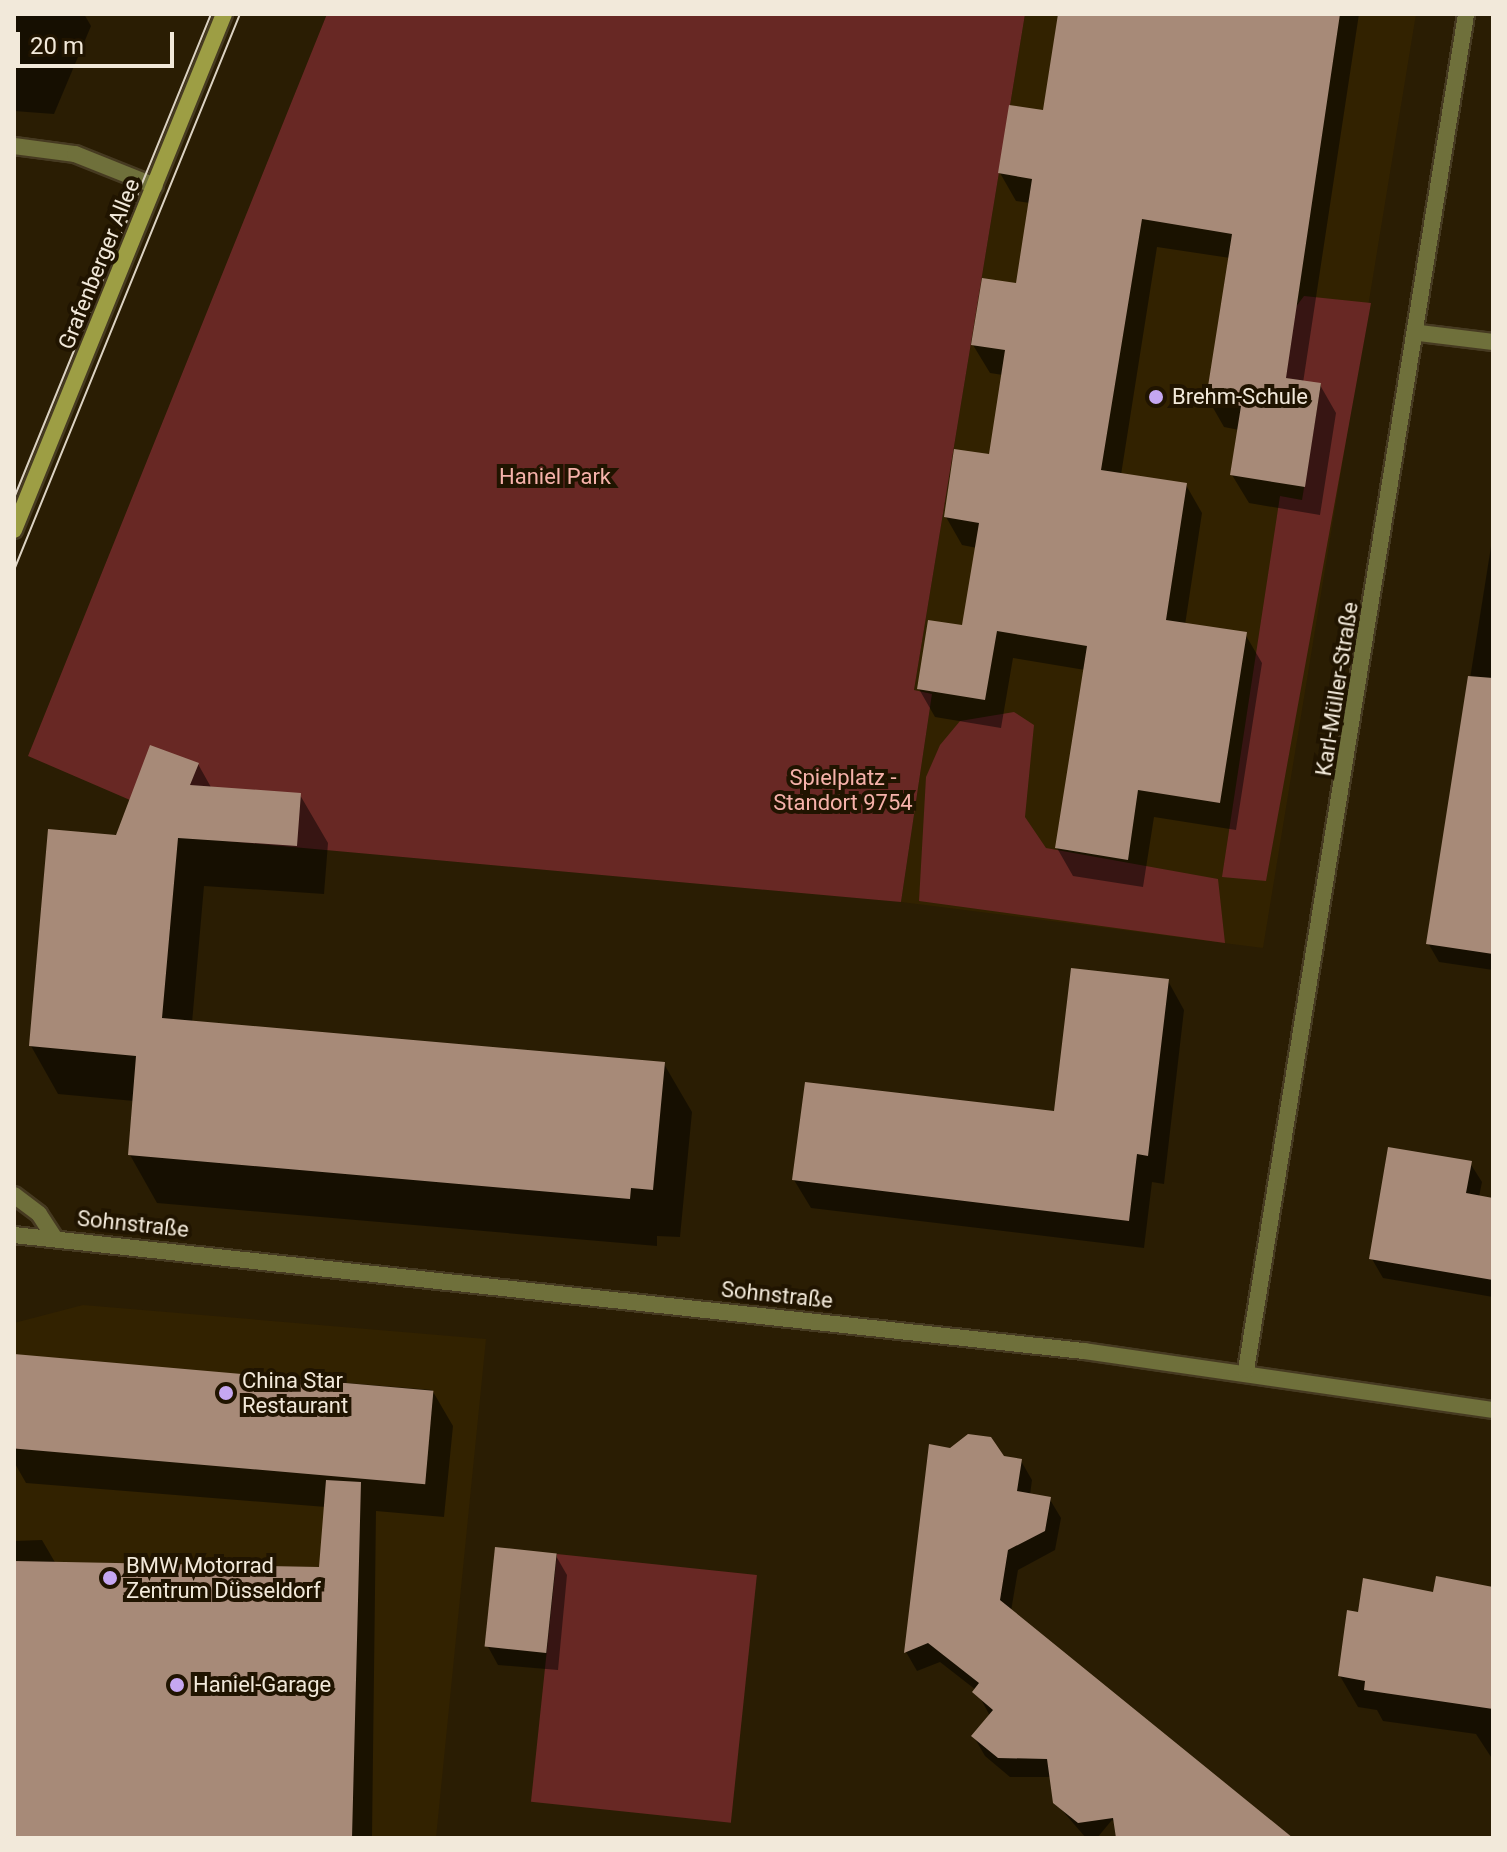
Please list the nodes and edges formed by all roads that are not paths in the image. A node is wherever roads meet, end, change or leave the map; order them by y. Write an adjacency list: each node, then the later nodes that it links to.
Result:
1 (224, 14): 4 (main road, Grafenberger Allee)
2 (1466, 14): 5 (street, Karl-Müller-Straße)
3 (14, 146): 4 (street)
4 (155, 186): 7 (main road, Grafenberger Allee)
5 (1419, 333): 6 (street); 12 (street, Karl-Müller-Straße)
6 (1493, 342)
7 (14, 530)
8 (14, 1195): 10 (street, Sohnstraße)
9 (22, 1236): 10 (street, Sohnstraße); 11 (street, Sohnstraße)
10 (54, 1237): 12 (street, Sohnstraße)
11 (14, 1244)
12 (1246, 1370): 13 (street, Sohnstraße)
13 (1493, 1410)

